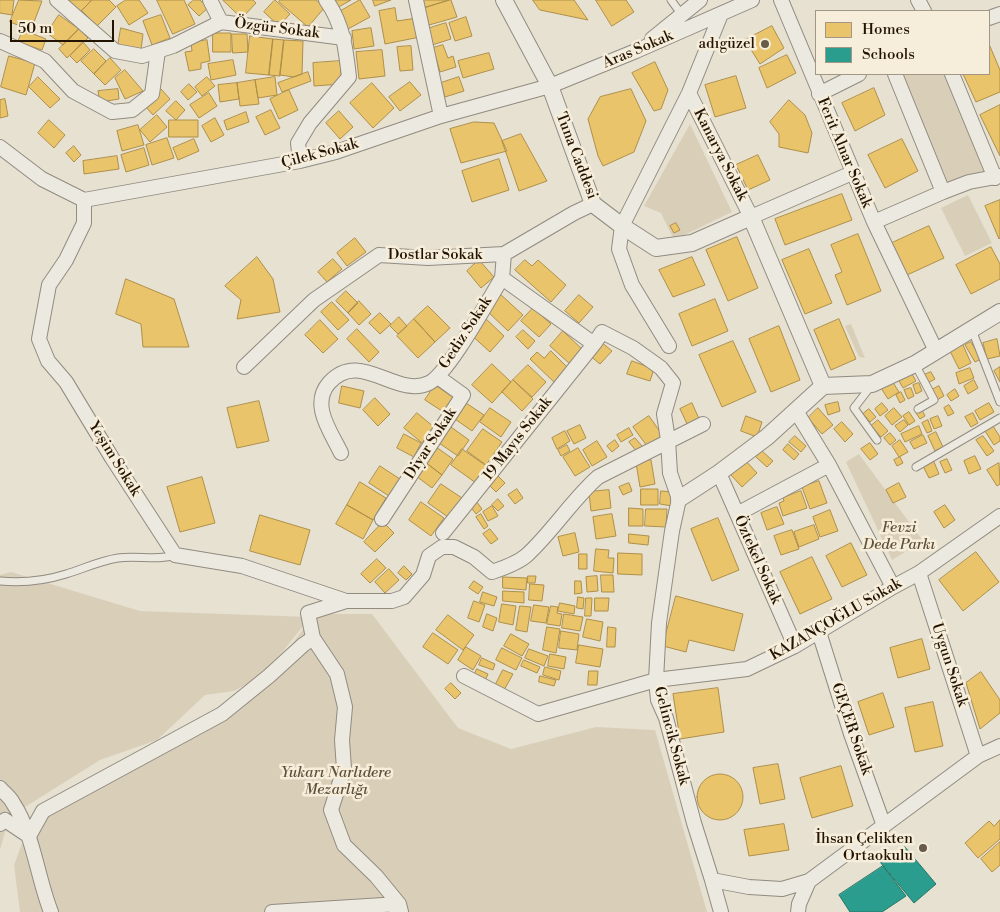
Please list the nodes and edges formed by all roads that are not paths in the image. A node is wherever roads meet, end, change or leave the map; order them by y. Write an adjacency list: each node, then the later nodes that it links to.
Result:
1 (57, 0): 15 (street, Özgür Sokak)
2 (210, 0): 12 (street)
3 (326, 0): 13 (street)
4 (416, 0): 23 (street)
5 (671, 0): 11 (lane)
6 (700, 0): 11 (street)
7 (752, 0): 10 (street, Aras Sokak)
8 (781, 0): 22 (street, Ferit Alnar Sokak)
9 (508, 1): 20 (street, Tuna Caddesi)
10 (721, 14): 16 (street, Aras Sokak); 21 (street)
11 (682, 15): 16 (street)
12 (221, 22): 13 (street, Özgür Sokak); 15 (street, Özgür Sokak)
13 (344, 38): 25 (street)
14 (0, 41): 15 (street)
15 (158, 51)
16 (636, 52): 20 (street, Aras Sokak)
17 (857, 75): 22 (street)
18 (896, 75): 28 (street)
19 (952, 75): 27 (street)
20 (550, 86): 23 (street, Çilek Sokak); 30 (street, Tuna Caddesi)
21 (688, 93): 31 (street, Kanarya Sokak); 33 (street)
22 (820, 94): 26 (street, Ferit Alnar Sokak)
23 (441, 116): 25 (street, Çilek Sokak)
24 (0, 147): 29 (street)
25 (300, 161): 29 (street, Çilek Sokak)
26 (852, 173): 31 (street); 32 (street, Ferit Alnar Sokak)
27 (998, 177): 28 (street)
28 (943, 192): 32 (street)
29 (84, 200): 62 (street, Yeşim Sokak)
30 (593, 204): 33 (street, Tuna Caddesi); 34 (street, Dostlar Sokak)
31 (750, 217): 33 (street, Tuna Caddesi); 45 (street)
32 (874, 222): 40 (street, Ferit Alnar Sokak)
33 (622, 226): 39 (street)
34 (504, 254): 35 (street); 42 (street, Dostlar Sokak)
35 (502, 278): 38 (street); 43 (street, Gediz Sokak)
36 (1000, 312): 37 (street)
37 (978, 326): 40 (street); 46 (lane)
38 (594, 344): 51 (street); 61 (street, 19 Mayıs Sokak)
39 (669, 346)
40 (936, 351): 41 (street)
41 (915, 364): 44 (street); 47 (lane)
42 (244, 367)
43 (438, 377): 53 (street, Gediz Sokak); 60 (street, Diyar Sokak)
44 (872, 384): 45 (street); 52 (lane)
45 (823, 386): 48 (street)
46 (1000, 402)
47 (918, 409)
48 (796, 411): 54 (street); 56 (street)
49 (1000, 418): 55 (lane)
50 (703, 424): 51 (street)
51 (668, 440): 57 (street); 66 (street)
52 (877, 440)
53 (341, 453)
54 (829, 465): 58 (street); 65 (street)
55 (916, 467)
56 (718, 473): 57 (street); 58 (street, Öztekel Sokak)
57 (679, 499): 71 (street, Gelincik Sokak)
58 (737, 514): 69 (street, Öztekel Sokak)
59 (1000, 516): 63 (street, KAZANÇOĞLU Sokak)
60 (382, 519)
61 (443, 533)
62 (175, 555): 64 (lane); 66 (street)
63 (919, 573): 65 (street, KAZANÇOĞLU Sokak); 73 (street, Uygun Sokak)
64 (0, 581)
65 (893, 586): 67 (street, KAZANÇOĞLU Sokak)
66 (346, 601): 68 (street)
67 (819, 632): 69 (street, KAZANÇOĞLU Sokak); 76 (street, GEÇER Sokak)
68 (313, 638): 77 (street); 80 (street)
69 (795, 646): 71 (street, KAZANÇOĞLU Sokak)
70 (464, 676): 71 (street, KAZANÇOĞLU Sokak)
71 (656, 680): 78 (street, Gelincik Sokak)
72 (999, 749): 73 (street)
73 (978, 756): 76 (street)
74 (0, 788): 77 (street)
75 (0, 824): 77 (street)
76 (884, 826): 79 (street)
77 (29, 836): 81 (street)
78 (712, 880): 79 (street); 83 (street, Gelincik Sokak)
79 (809, 881): 84 (street); 85 (street)
80 (398, 909): 82 (street)
81 (50, 912)
82 (272, 912)
83 (720, 912)
84 (798, 912)
85 (806, 912)

